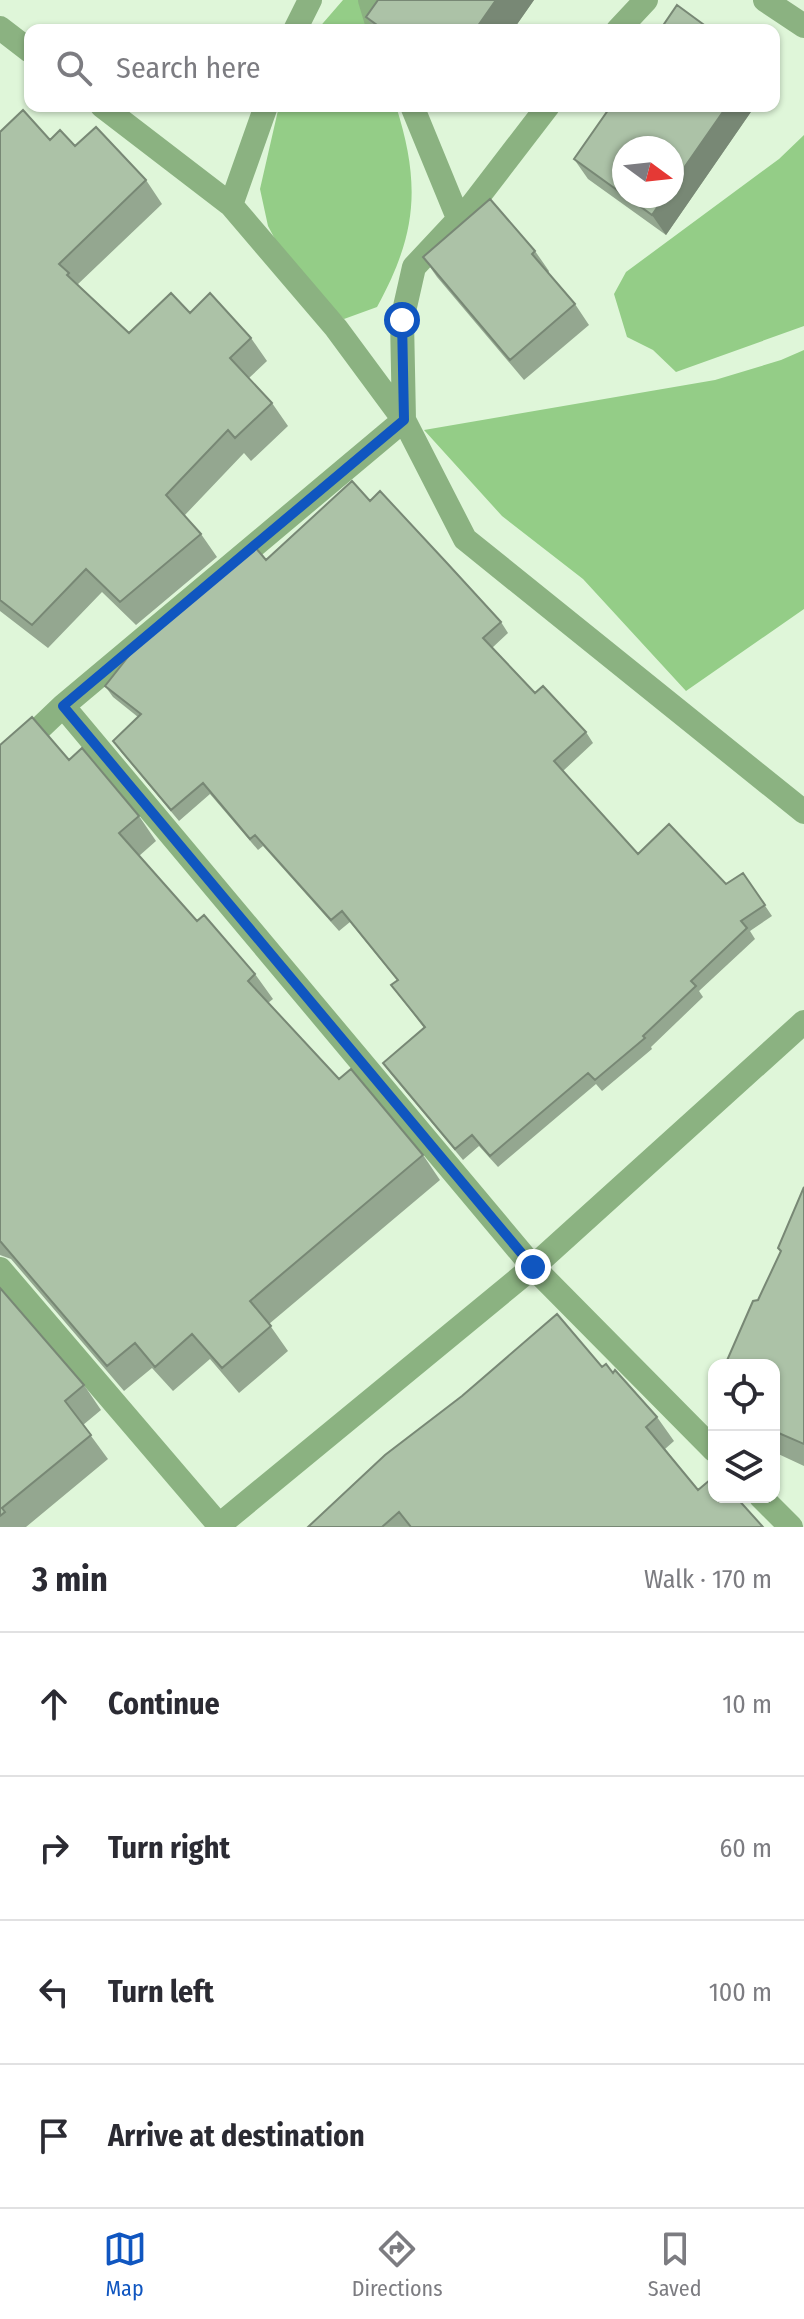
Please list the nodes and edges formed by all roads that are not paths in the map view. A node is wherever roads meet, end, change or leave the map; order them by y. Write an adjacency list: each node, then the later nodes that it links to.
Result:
1 (310, 0): 5 (street)
2 (370, 0): 6 (street)
3 (646, 0): 7 (street)
4 (765, 0): 8 (street)
5 (298, 24)
6 (377, 24)
7 (624, 24)
8 (804, 26)
9 (0, 28): 10 (street)
10 (24, 46)
11 (110, 112): 15 (street)
12 (264, 112): 15 (street)
13 (414, 112): 16 (street)
14 (543, 112): 16 (street)
15 (231, 205): 17 (street)
16 (458, 218): 17 (street)
17 (404, 420): 18 (street); 20 (street)
18 (63, 706): 19 (street); 22 (street)
19 (0, 766)
20 (804, 812)
21 (804, 1022): 22 (street)
22 (533, 1267): 24 (street); 26 (street)
23 (0, 1269): 26 (street)
24 (708, 1444)
25 (767, 1503): 27 (street)
26 (218, 1526)
27 (791, 1527)

